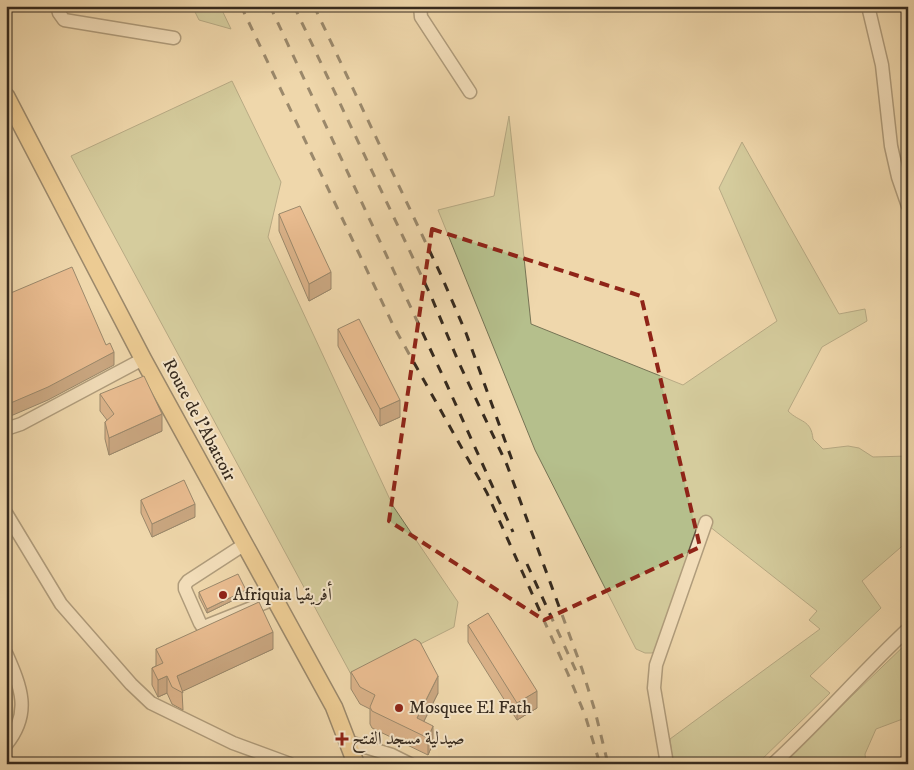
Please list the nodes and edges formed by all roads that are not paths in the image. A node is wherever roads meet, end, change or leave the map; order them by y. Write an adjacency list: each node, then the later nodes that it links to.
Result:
1 (57, 6): 4 (street)
2 (420, 6): 5 (street)
3 (868, 6): 7 (street)
4 (174, 38)
5 (470, 92)
6 (6, 96): 8 (main road, Route de l’Abattoir)
7 (908, 206)
8 (143, 358): 9 (street); 12 (main road, Route de l’Abattoir)
9 (6, 429)
10 (6, 513): 18 (street)
11 (706, 522): 22 (street)
12 (245, 544): 13 (main road, Route de l’Abattoir); 13 (street)
13 (274, 599): 16 (main road, Route de l’Abattoir)
14 (908, 629): 23 (street)
15 (6, 652): 17 (street)
16 (348, 742): 20 (main road, Route de l’Abattoir); 21 (street)
17 (6, 745)
18 (264, 759): 19 (street)
19 (290, 764)
20 (356, 764)
21 (410, 764)
22 (667, 764)
23 (773, 764)

